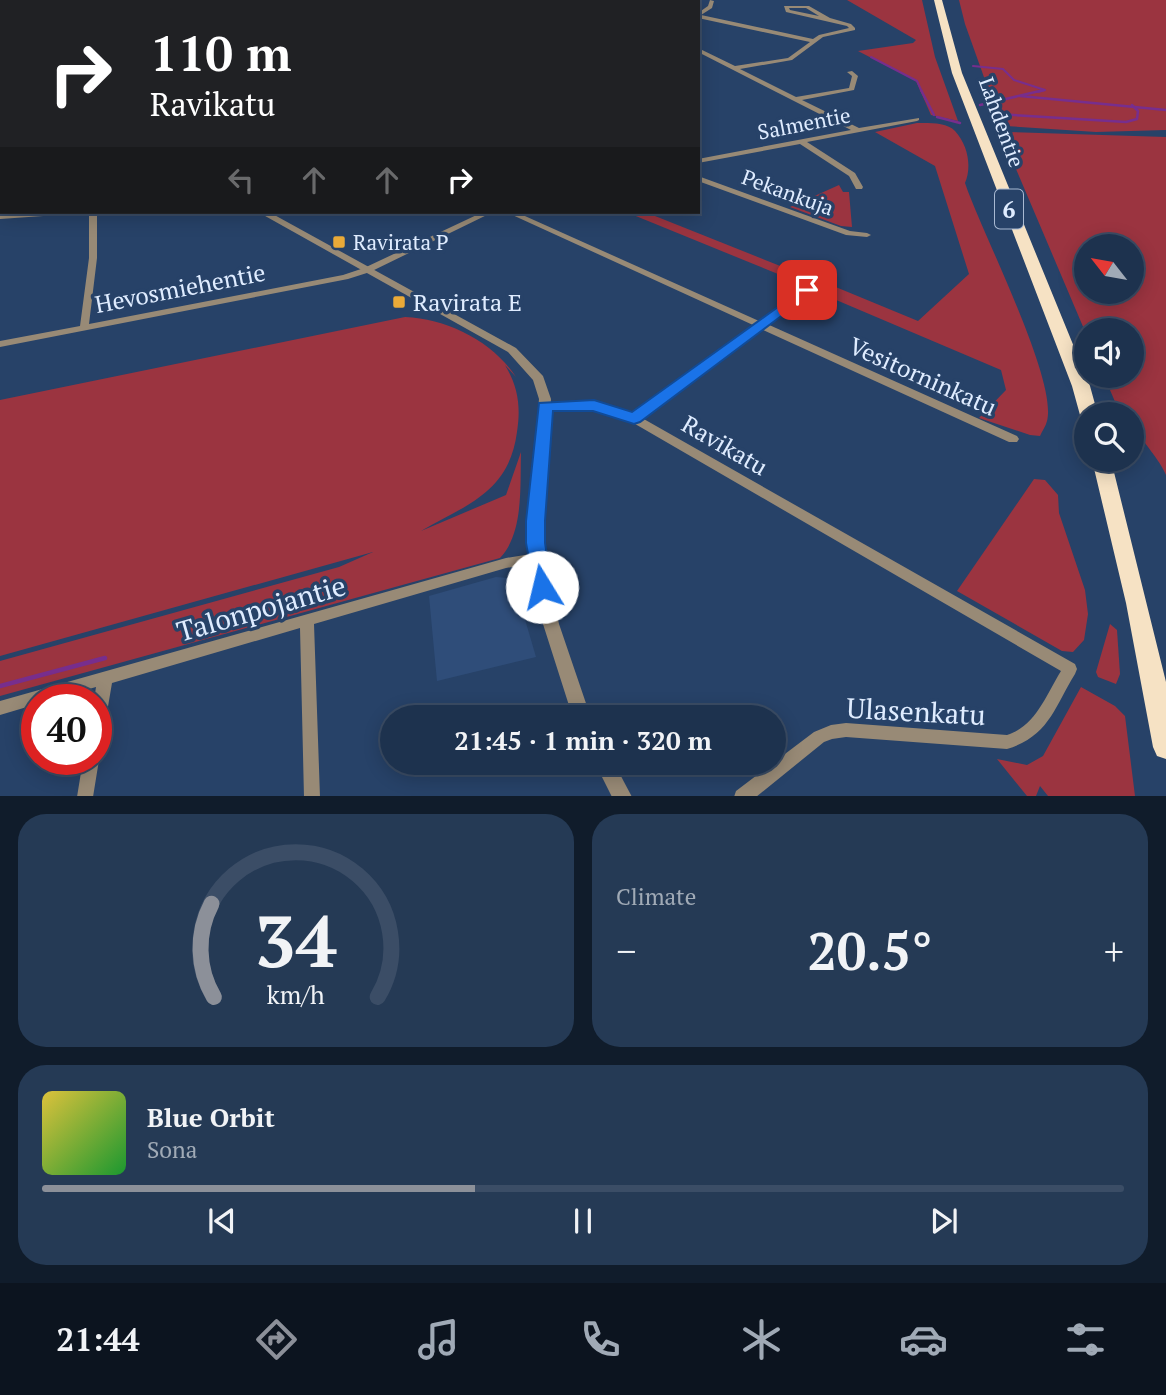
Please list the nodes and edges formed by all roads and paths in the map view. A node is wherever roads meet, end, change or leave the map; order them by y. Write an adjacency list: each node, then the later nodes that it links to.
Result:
1 (938, 0): 29 (highway, Lahdentie / 6)
2 (712, 1): 3 (street)
3 (700, 14)
4 (700, 16): 6 (street)
5 (828, 19): 5 (street); 6 (street)
6 (813, 41): 8 (street)
7 (700, 51): 8 (street)
8 (734, 68): 10 (street)
9 (850, 72): 10 (street)
10 (796, 99): 12 (street)
11 (916, 119): 12 (street, Salmentie)
12 (857, 130): 13 (street, Salmentie)
13 (802, 142): 14 (street, Salmentie); 16 (street)
14 (700, 159)
15 (700, 179): 23 (street, Pekankuja)
16 (859, 187)
17 (43, 214): 22 (street)
18 (93, 214): 27 (street)
19 (266, 214): 24 (street)
20 (485, 214): 24 (street)
21 (514, 214): 26 (street, Vesitorninkatu)
22 (0, 217)
23 (867, 235)
24 (367, 270): 27 (street, Hevosmiehentie); 30 (street)
25 (807, 290): 26 (street)
26 (760, 326): 31 (street); 32 (street, Vesitorninkatu)
27 (84, 328): 28 (street, Hevosmiehentie)
28 (0, 344)
29 (1085, 402)
30 (545, 406): 31 (street, Ravikatu); 34 (street)
31 (634, 418): 36 (street, Ravikatu)
32 (1013, 439)
33 (1104, 472): 41 (highway)
34 (537, 558): 35 (street, Talonpojantie); 39 (street)
35 (307, 619): 37 (street, Talonpojantie); 45 (street)
36 (1070, 669): 47 (street, Ulasenkatu)
37 (105, 678): 38 (street); 40 (street, Talonpojantie)
38 (104, 684)
39 (577, 705)
40 (0, 708)
41 (1166, 747)
42 (88, 775): 44 (street)
43 (611, 775): 46 (street)
44 (85, 796)
45 (312, 796)
46 (623, 796)
47 (741, 796)

